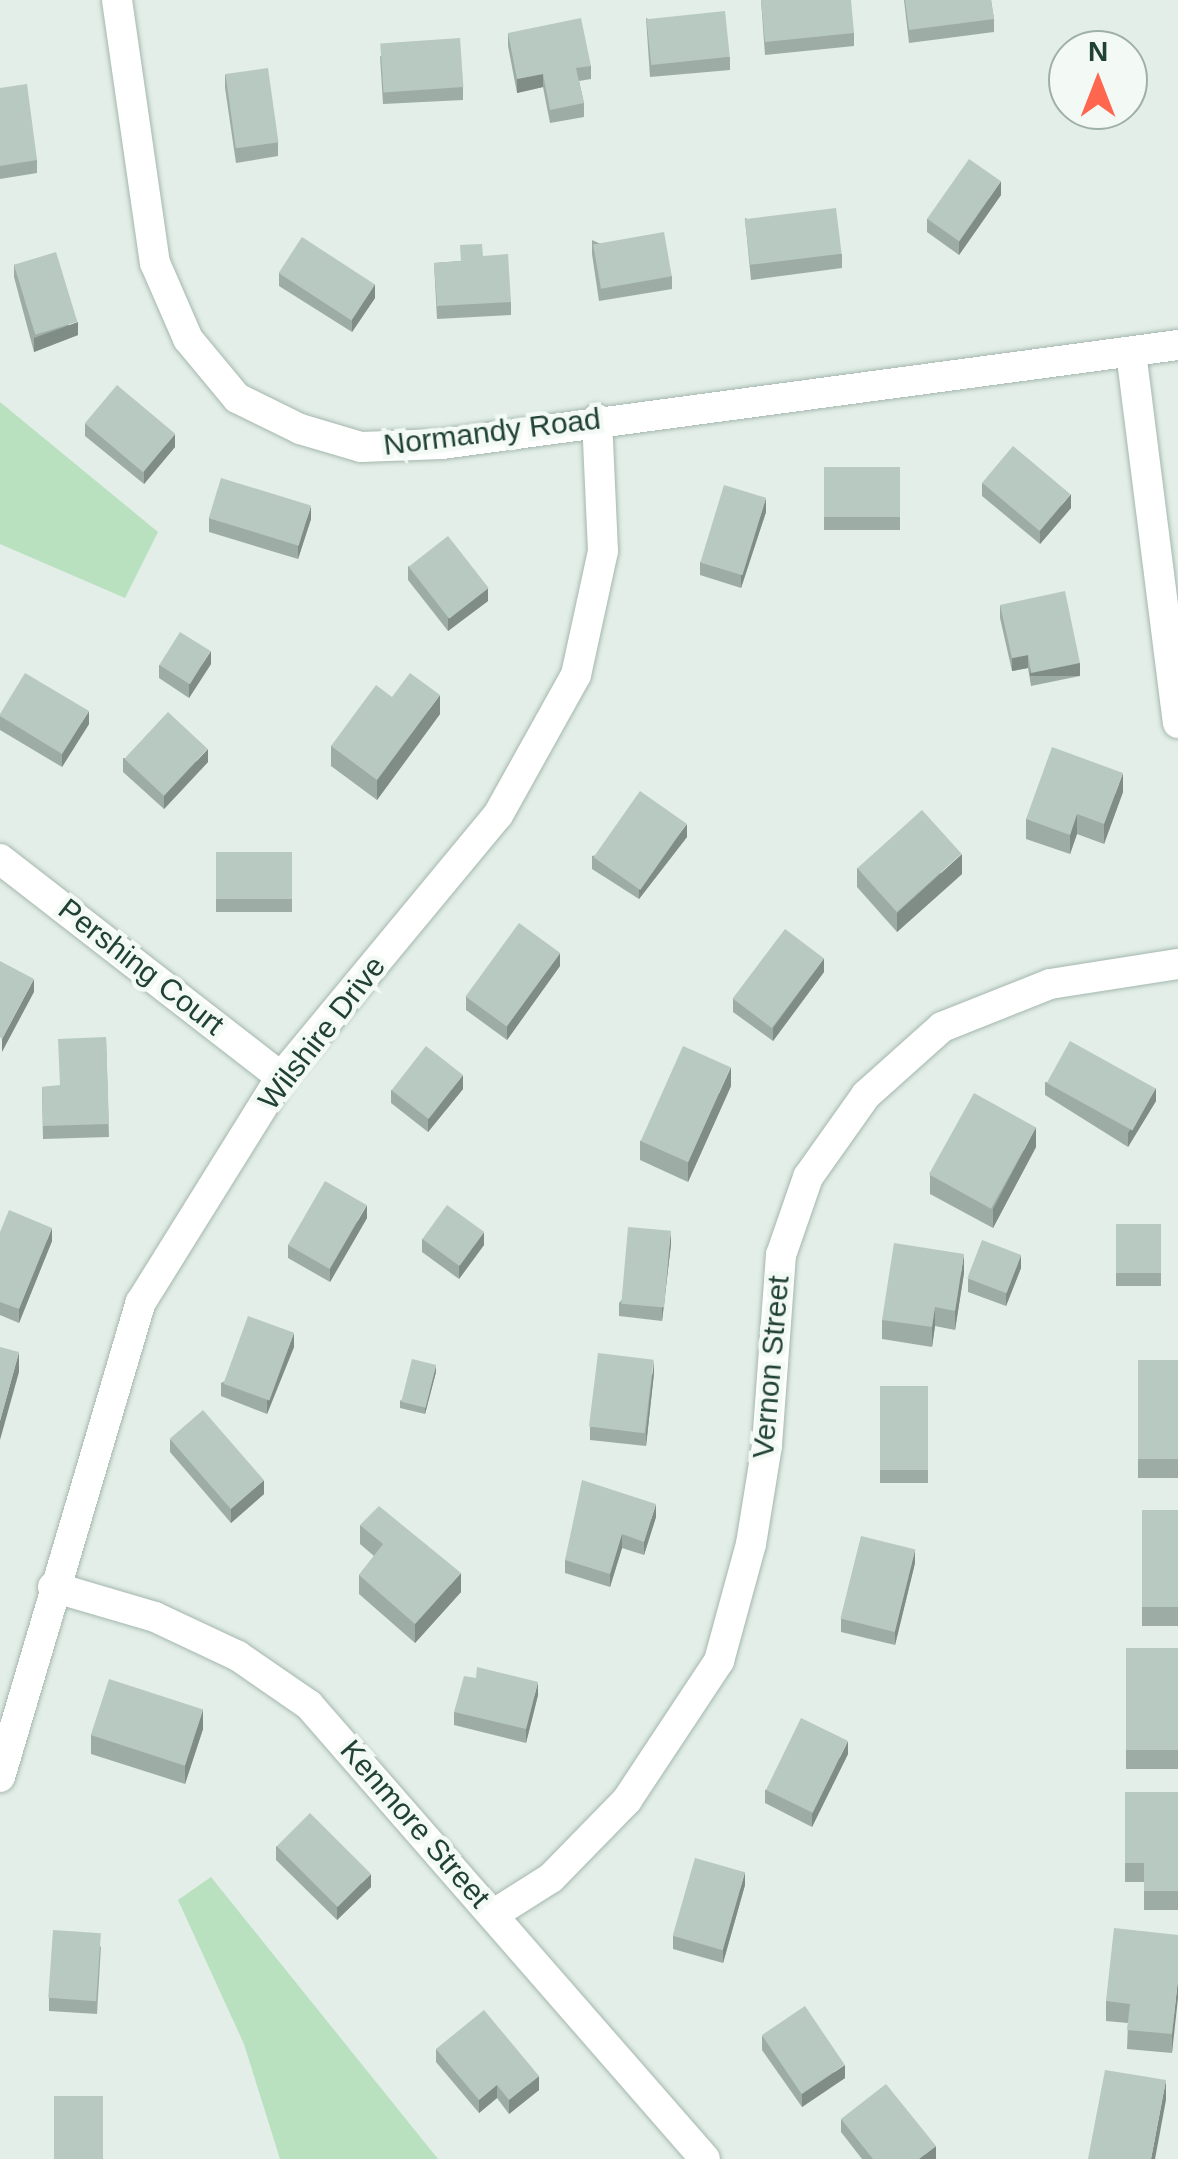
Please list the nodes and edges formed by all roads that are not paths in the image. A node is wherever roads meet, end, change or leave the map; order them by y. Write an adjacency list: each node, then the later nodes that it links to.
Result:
1 (118, 0): 4 (street, Normandy Road)
2 (1178, 346): 3 (street, Normandy Road)
3 (1131, 352): 4 (street, Normandy Road); 5 (street)
4 (597, 419): 8 (street, Wilshire Drive)
5 (1178, 723)
6 (0, 859): 8 (street, Pershing Court)
7 (1178, 964): 11 (street, Vernon Street)
8 (281, 1077): 9 (street, Wilshire Drive)
9 (53, 1586): 10 (street, Wilshire Drive); 11 (street, Kenmore Street)
10 (0, 1777)
11 (494, 1914): 12 (street, Kenmore Street)
12 (704, 2159)

